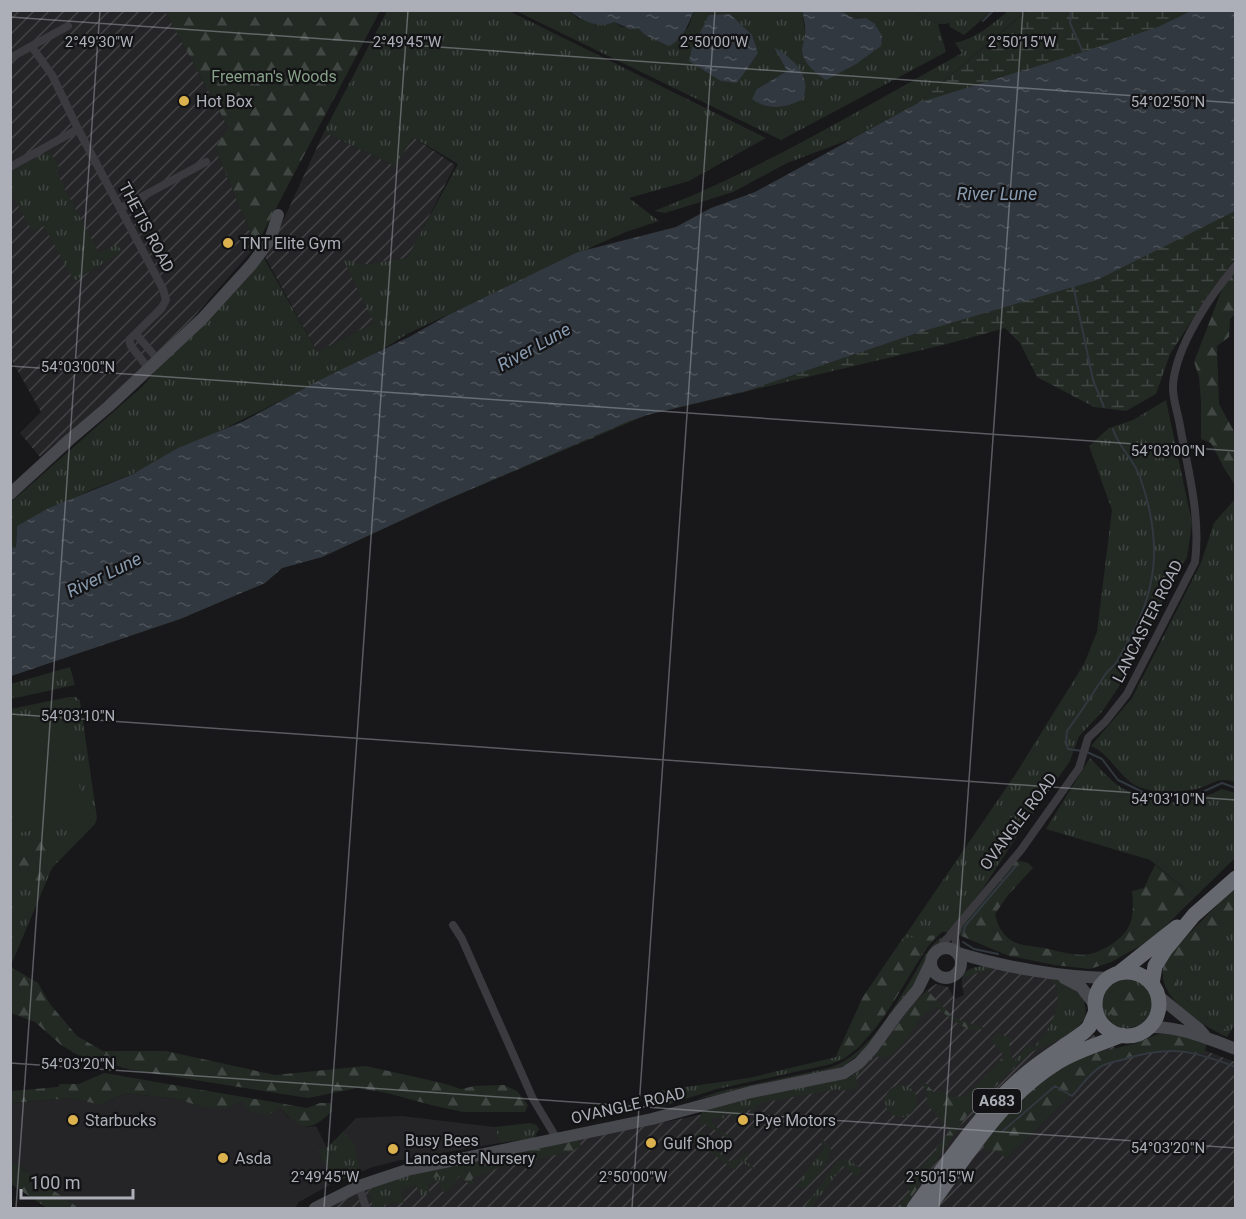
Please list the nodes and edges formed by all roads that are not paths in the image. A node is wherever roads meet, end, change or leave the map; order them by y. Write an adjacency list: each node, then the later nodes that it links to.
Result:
1 (68, 26): 2 (street)
2 (33, 47): 3 (street); 4 (street, THETIS ROAD)
3 (10, 58)
4 (78, 129): 6 (street); 7 (street, THETIS ROAD)
5 (206, 162): 7 (street)
6 (10, 167)
7 (121, 208): 10 (street, THETIS ROAD)
8 (278, 215): 10 (main road)
9 (1236, 264): 12 (street, LANCASTER ROAD)
10 (154, 365): 11 (main road)
11 (10, 494)
12 (1086, 743): 15 (street, OVANGLE ROAD)
13 (1236, 878): 14 (highway, A683)
14 (1194, 915): 23 (highway, A683); 26 (highway, A683)
15 (959, 924): 17 (street, OVANGLE ROAD); 18 (street)
16 (453, 925): 32 (street)
17 (938, 950): 18 (main road); 19 (main road)
18 (958, 953): 20 (main road); 21 (main road)
19 (931, 962): 24 (main road); 25 (main road, OVANGLE ROAD)
20 (1000, 963): 21 (main road); 22 (main road)
21 (959, 970): 24 (main road)
22 (1055, 973): 23 (main road); 27 (main road)
23 (1114, 975): 26 (highway); 27 (highway, A683)
24 (942, 978): 25 (main road, OVANGLE ROAD)
25 (918, 989): 32 (main road, OVANGLE ROAD)
26 (1155, 989): 28 (highway, A683); 30 (main road)
27 (1095, 1008): 29 (highway); 36 (highway, A683)
28 (1148, 1027): 29 (highway, A683); 30 (main road)
29 (1122, 1035): 37 (highway, A683)
30 (1205, 1036): 31 (main road)
31 (1236, 1050)
32 (557, 1139): 33 (main road, OVANGLE ROAD)
33 (359, 1186): 34 (main road, OVANGLE ROAD); 35 (street)
34 (315, 1209)
35 (366, 1209)
36 (914, 1209)
37 (927, 1209)

